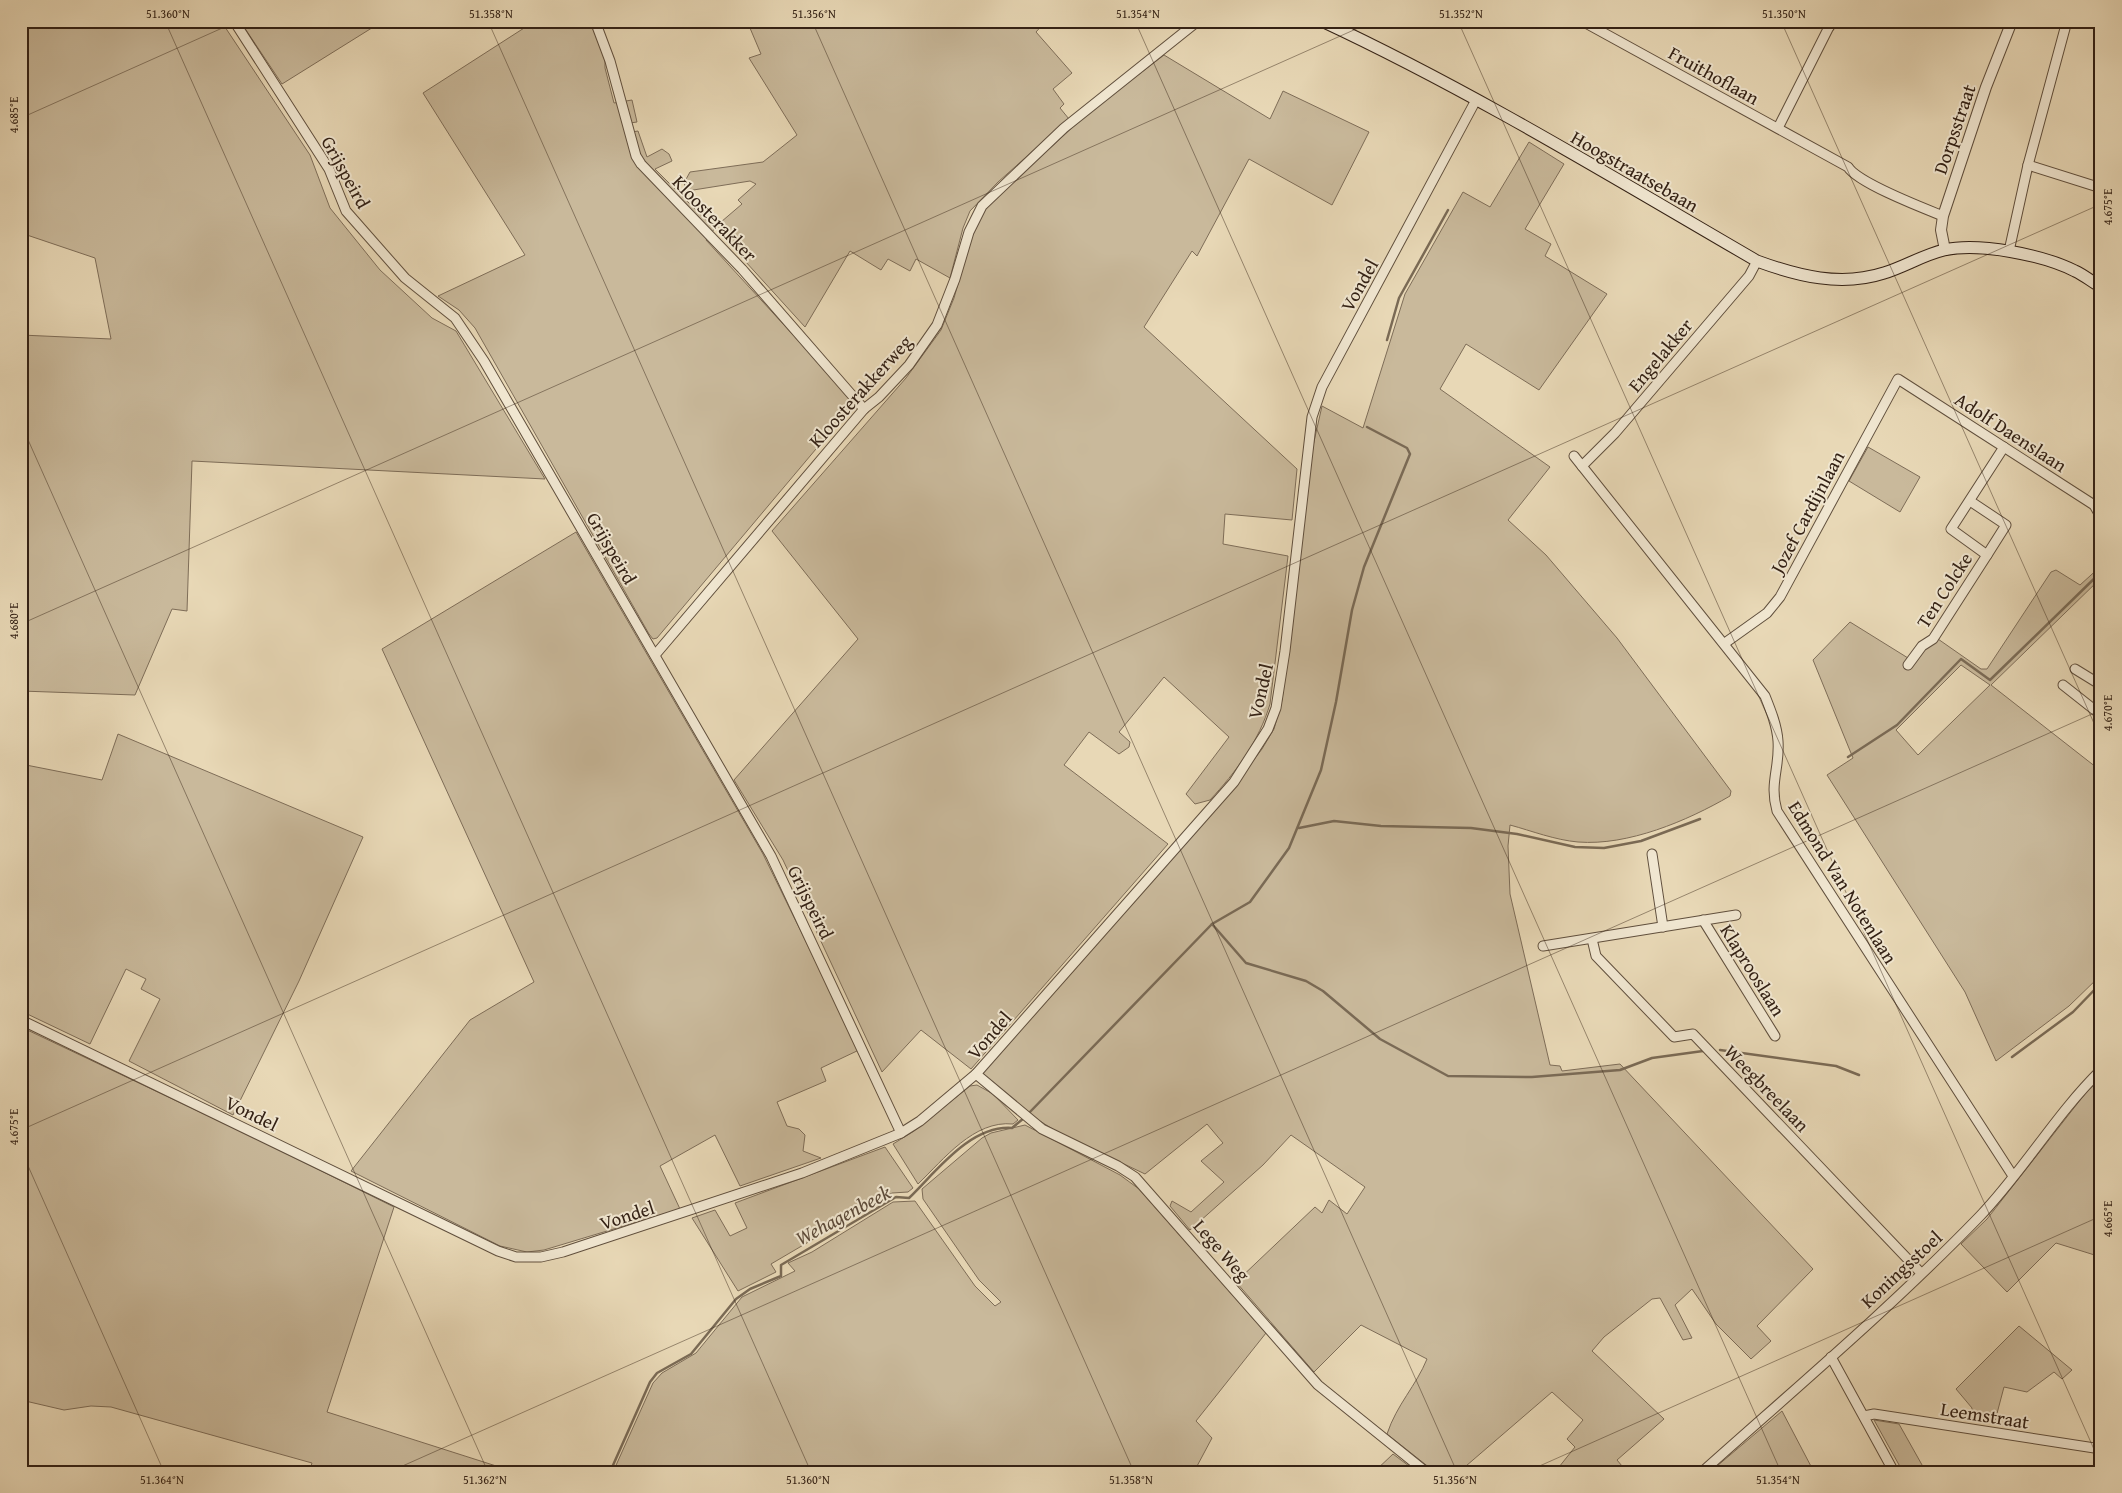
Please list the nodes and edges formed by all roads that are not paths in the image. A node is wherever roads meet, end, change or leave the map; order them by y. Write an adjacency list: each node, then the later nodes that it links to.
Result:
1 (234, 21): 28 (street, Grijspeird)
2 (595, 21): 20 (street, Kloosterakker)
3 (1198, 21): 20 (street, Kloosterakkerweg)
4 (1322, 21): 10 (main road, Hoogstraatsebaan)
5 (1582, 21): 11 (street, Fruithoflaan)
6 (1821, 21): 9 (street)
7 (2012, 21): 14 (street, Dorpsstraat)
8 (2067, 21): 12 (street)
9 (1831, 24): 11 (street)
10 (1476, 100): 17 (main road, Hoogstraatsebaan); 43 (street, Vondel)
11 (1778, 128): 14 (street, Fruithoflaan)
12 (2028, 165): 13 (street); 16 (street)
13 (2101, 188)
14 (1943, 216): 15 (street, Dorpsstraat)
15 (1945, 250): 16 (main road, Hoogstraatsebaan); 17 (main road, Hoogstraatsebaan)
16 (2009, 251): 18 (main road, Hoogstraatsebaan)
17 (1758, 261): 23 (street, Engelakker)
18 (2101, 287)
19 (1898, 379): 21 (street, Adolf Daenslaan); 27 (street, Jozef Cardijnlaan)
20 (864, 409): 28 (street, Kloosterakkerweg)
21 (2004, 447): 24 (street, Ten Colcke); 25 (street, Adolf Daenslaan)
22 (1574, 456): 23 (street, Edmond Van Notenlaan)
23 (1582, 466): 27 (street, Edmond Van Notenlaan)
24 (1970, 501): 26 (street, Ten Colcke); 26 (street, Ten Colcke)
25 (2101, 517)
26 (1987, 554): 29 (street, Ten Colcke)
27 (1725, 644): 45 (street, Edmond Van Notenlaan)
28 (655, 655): 44 (street, Grijspeird)
29 (1908, 665)
30 (2075, 669): 31 (street)
31 (2101, 684)
32 (2064, 685): 33 (street)
33 (2101, 715)
34 (1652, 854): 37 (street)
35 (1736, 915): 36 (street, Klaprooslaan)
36 (1703, 920): 37 (street, Klaprooslaan); 41 (street, Klaprooslaan)
37 (1663, 927): 38 (street, Klaprooslaan)
38 (1592, 939): 39 (street, Klaprooslaan); 46 (street, Weegbreelaan)
39 (1543, 946)
40 (21, 1020): 44 (street, Vondel)
41 (1775, 1036)
42 (2101, 1070): 45 (street, Koningsstoel)
43 (976, 1074): 44 (street, Vondel); 50 (street, Lege Weg)
44 (900, 1133)
45 (2013, 1176): 46 (street, Koningsstoel)
46 (1921, 1272): 47 (street, Koningsstoel)
47 (1832, 1357): 48 (street); 51 (street, Koningsstoel)
48 (1864, 1416): 49 (street, Leemstraat); 52 (street)
49 (2101, 1449)
50 (1426, 1472)
51 (1702, 1472)
52 (1894, 1472)

